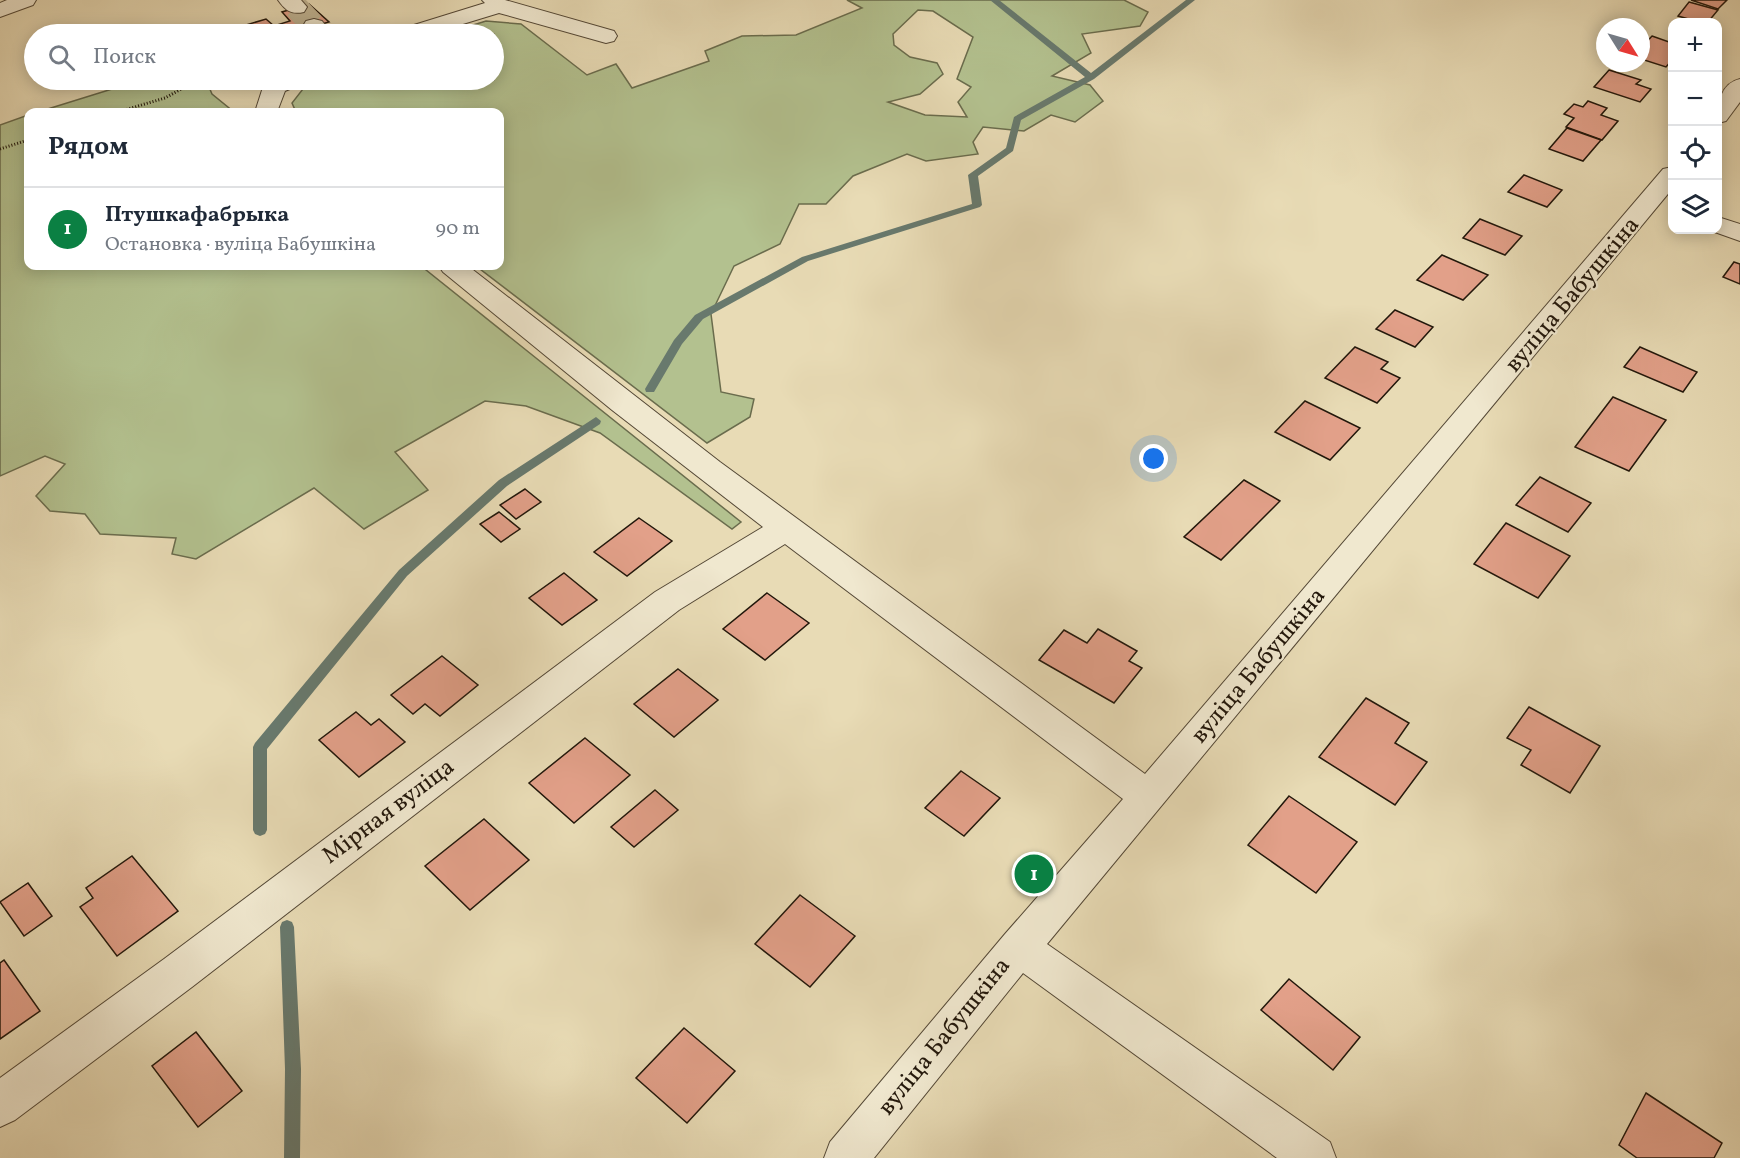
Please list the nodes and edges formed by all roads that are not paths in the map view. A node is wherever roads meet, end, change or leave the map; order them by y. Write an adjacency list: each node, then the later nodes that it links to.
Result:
1 (25, 0): 3 (street)
2 (496, 3): 4 (street); 5 (street)
3 (0, 11)
4 (437, 24)
5 (606, 36)
6 (1740, 87): 9 (street)
7 (275, 90): 8 (street)
8 (268, 108)
9 (1722, 111)
10 (1670, 180): 11 (street, вуліца Бабушкіна)
11 (1662, 205): 16 (street, вуліца Бабушкіна)
12 (1722, 226): 13 (street)
13 (1740, 233)
14 (457, 270): 15 (street)
15 (786, 529): 16 (street); 18 (street, Мірная вуліца)
16 (1148, 797): 17 (street, вуліца Бабушкіна)
17 (1018, 947): 19 (street, вуліца Бабушкіна); 20 (street)
18 (0, 1105)
19 (846, 1158)
20 (1314, 1158)

